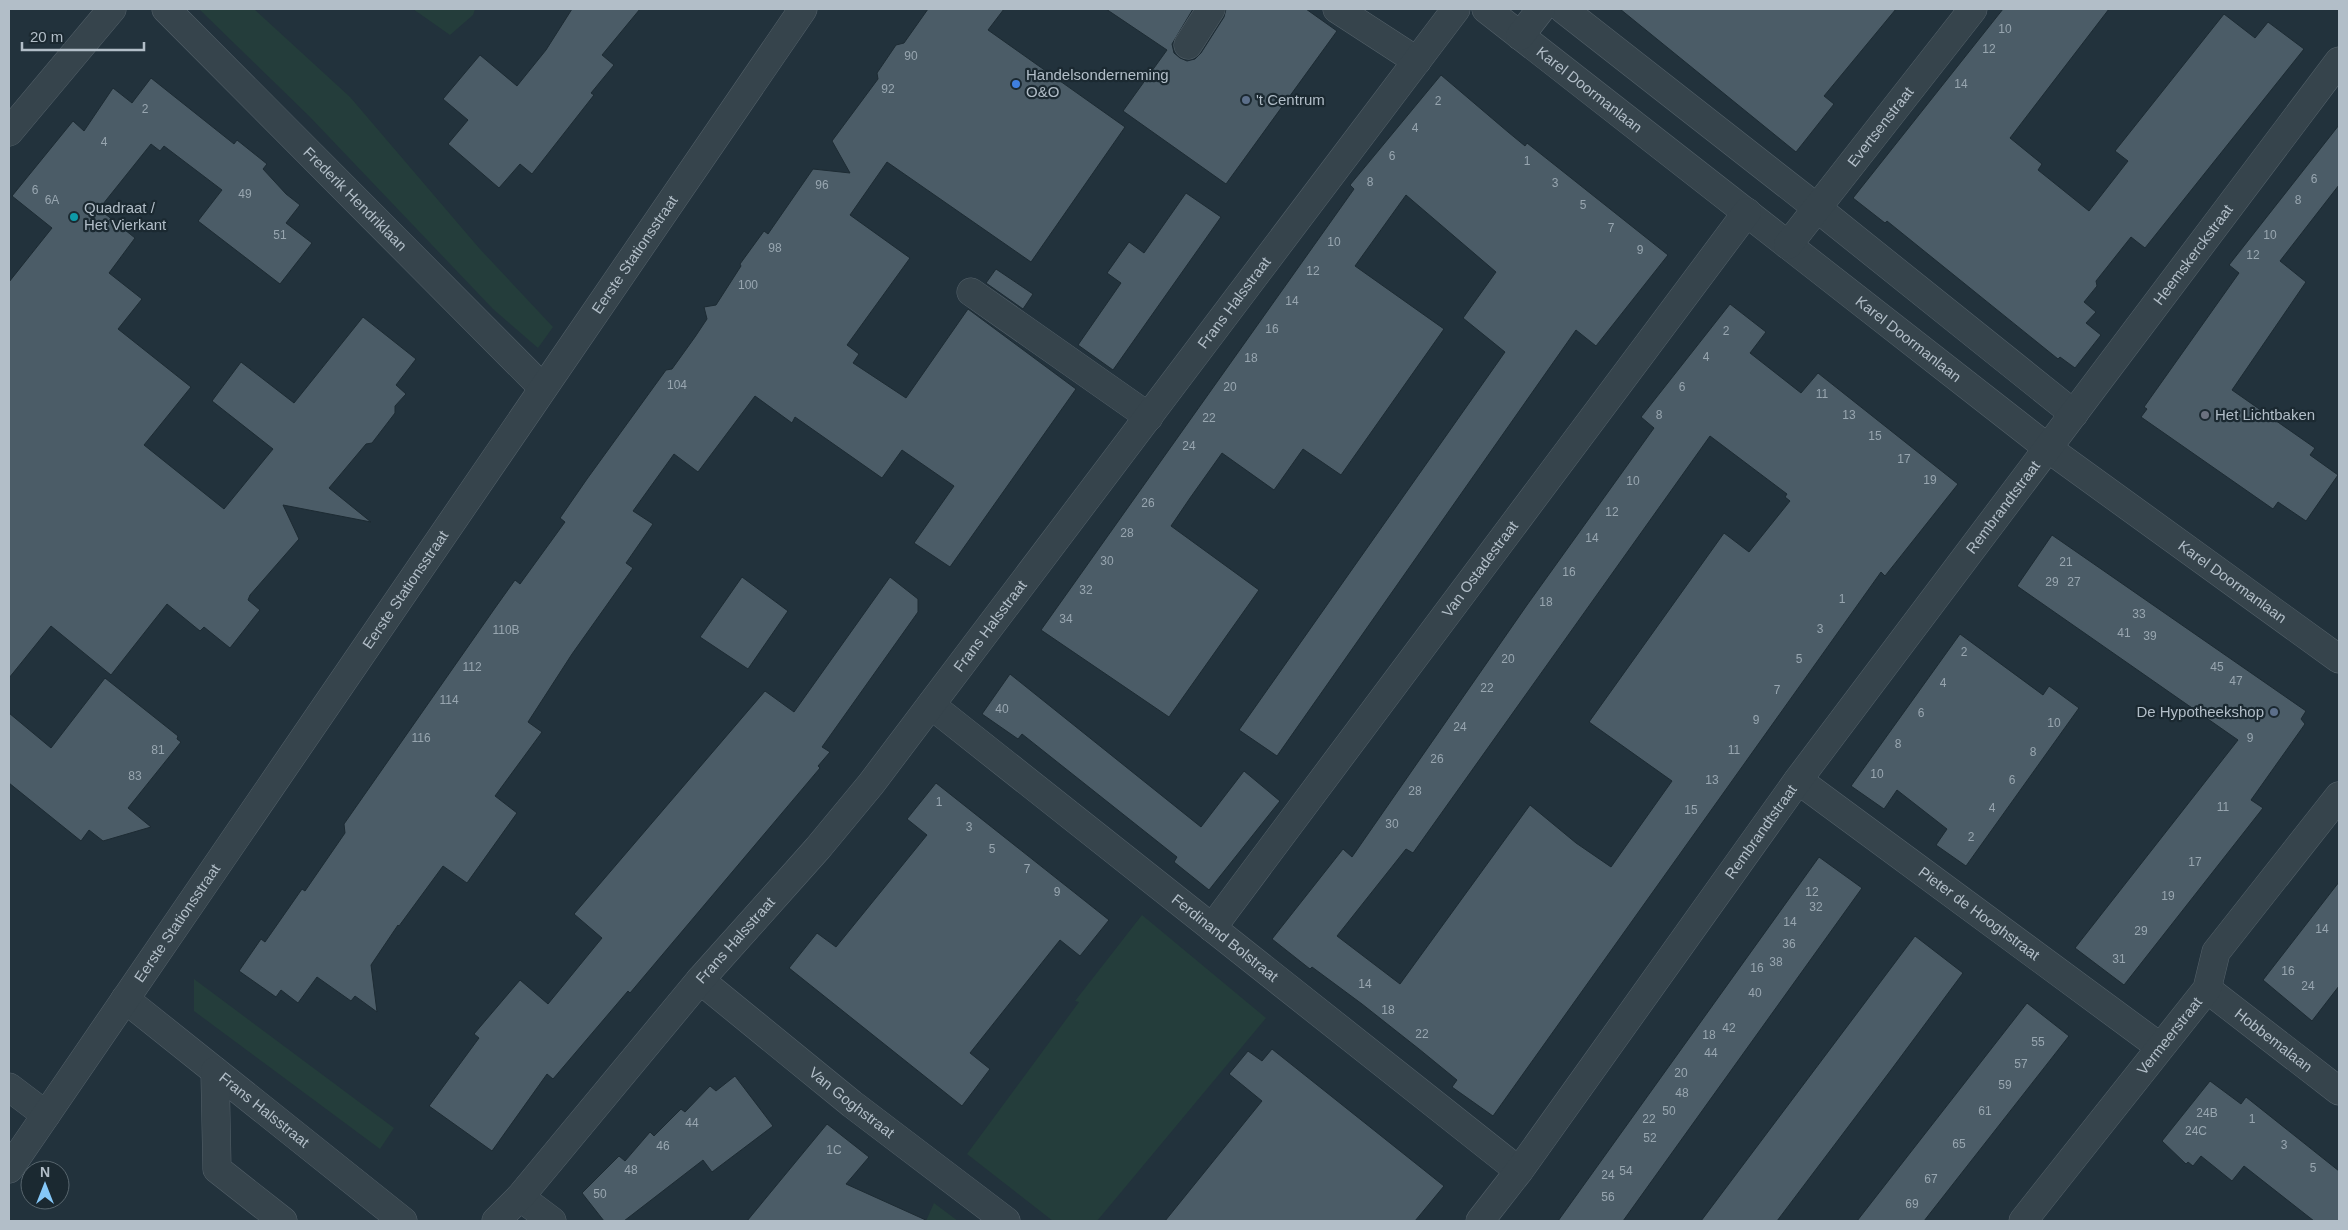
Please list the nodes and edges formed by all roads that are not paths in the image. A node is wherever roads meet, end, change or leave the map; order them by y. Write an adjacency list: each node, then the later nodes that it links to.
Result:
1 (112, 9): 15 (street)
2 (166, 9): 20 (street, Frederik Hendriklaan)
3 (803, 9): 20 (street, Eerste Stationsstraat)
4 (1211, 9): 12 (street)
5 (1337, 9): 13 (street)
6 (1456, 9): 13 (street, Frans Halsstraat)
7 (1486, 9): 11 (street, Karel Doormanlaan)
8 (1541, 9): 11 (street)
9 (1563, 9): 16 (street)
10 (1973, 9): 16 (street, Evertsenstraat)
11 (1520, 36): 17 (street, Karel Doormanlaan)
12 (1188, 45)
13 (1417, 60): 22 (street, Frans Halsstraat)
14 (2339, 61): 21 (street, Heemskerckstraat)
15 (9, 132)
16 (1817, 208): 18 (street, Evertsenstraat); 21 (street)
17 (1747, 212): 18 (street, Karel Doormanlaan); 28 (street, Van Ostadestraat)
18 (1788, 245): 23 (street, Karel Doormanlaan)
19 (971, 292): 22 (street)
20 (544, 388): 31 (street, Eerste Stationsstraat)
21 (2074, 414): 23 (street, Heemskerckstraat)
22 (1149, 417): 25 (street, Frans Halsstraat)
23 (2049, 449): 24 (street, Karel Doormanlaan); 26 (street, Rembrandtstraat)
24 (2339, 659)
25 (931, 705): 28 (street, Ferdinand Bolstraat); 29 (street, Frans Halsstraat)
26 (1798, 780): 32 (street, Pieter de Hooghstraat); 38 (street, Rembrandtstraat)
27 (2339, 796): 30 (street, Vermeerstraat)
28 (1212, 928): 38 (street, Ferdinand Bolstraat)
29 (700, 980): 39 (street, Frans Halsstraat); 44 (street, Van Goghstraat)
30 (2207, 989): 32 (street, Vermeerstraat); 35 (street, Hobbemalaan)
31 (125, 999): 33 (street, Frans Halsstraat); 36 (street, Eerste Stationsstraat)
32 (2160, 1047): 46 (street, Vermeerstraat)
33 (215, 1071): 40 (street); 41 (street, Frans Halsstraat)
34 (9, 1087): 36 (street)
35 (2339, 1091)
36 (46, 1115): 37 (street, Eerste Stationsstraat)
37 (9, 1169)
38 (1519, 1171): 45 (street, Rembrandtstraat)
39 (520, 1196): 42 (street, Frans Halsstraat); 43 (street)
40 (283, 1221)
41 (403, 1221)
42 (496, 1221)
43 (552, 1221)
44 (1006, 1221)
45 (1480, 1221)
46 (2023, 1221)

